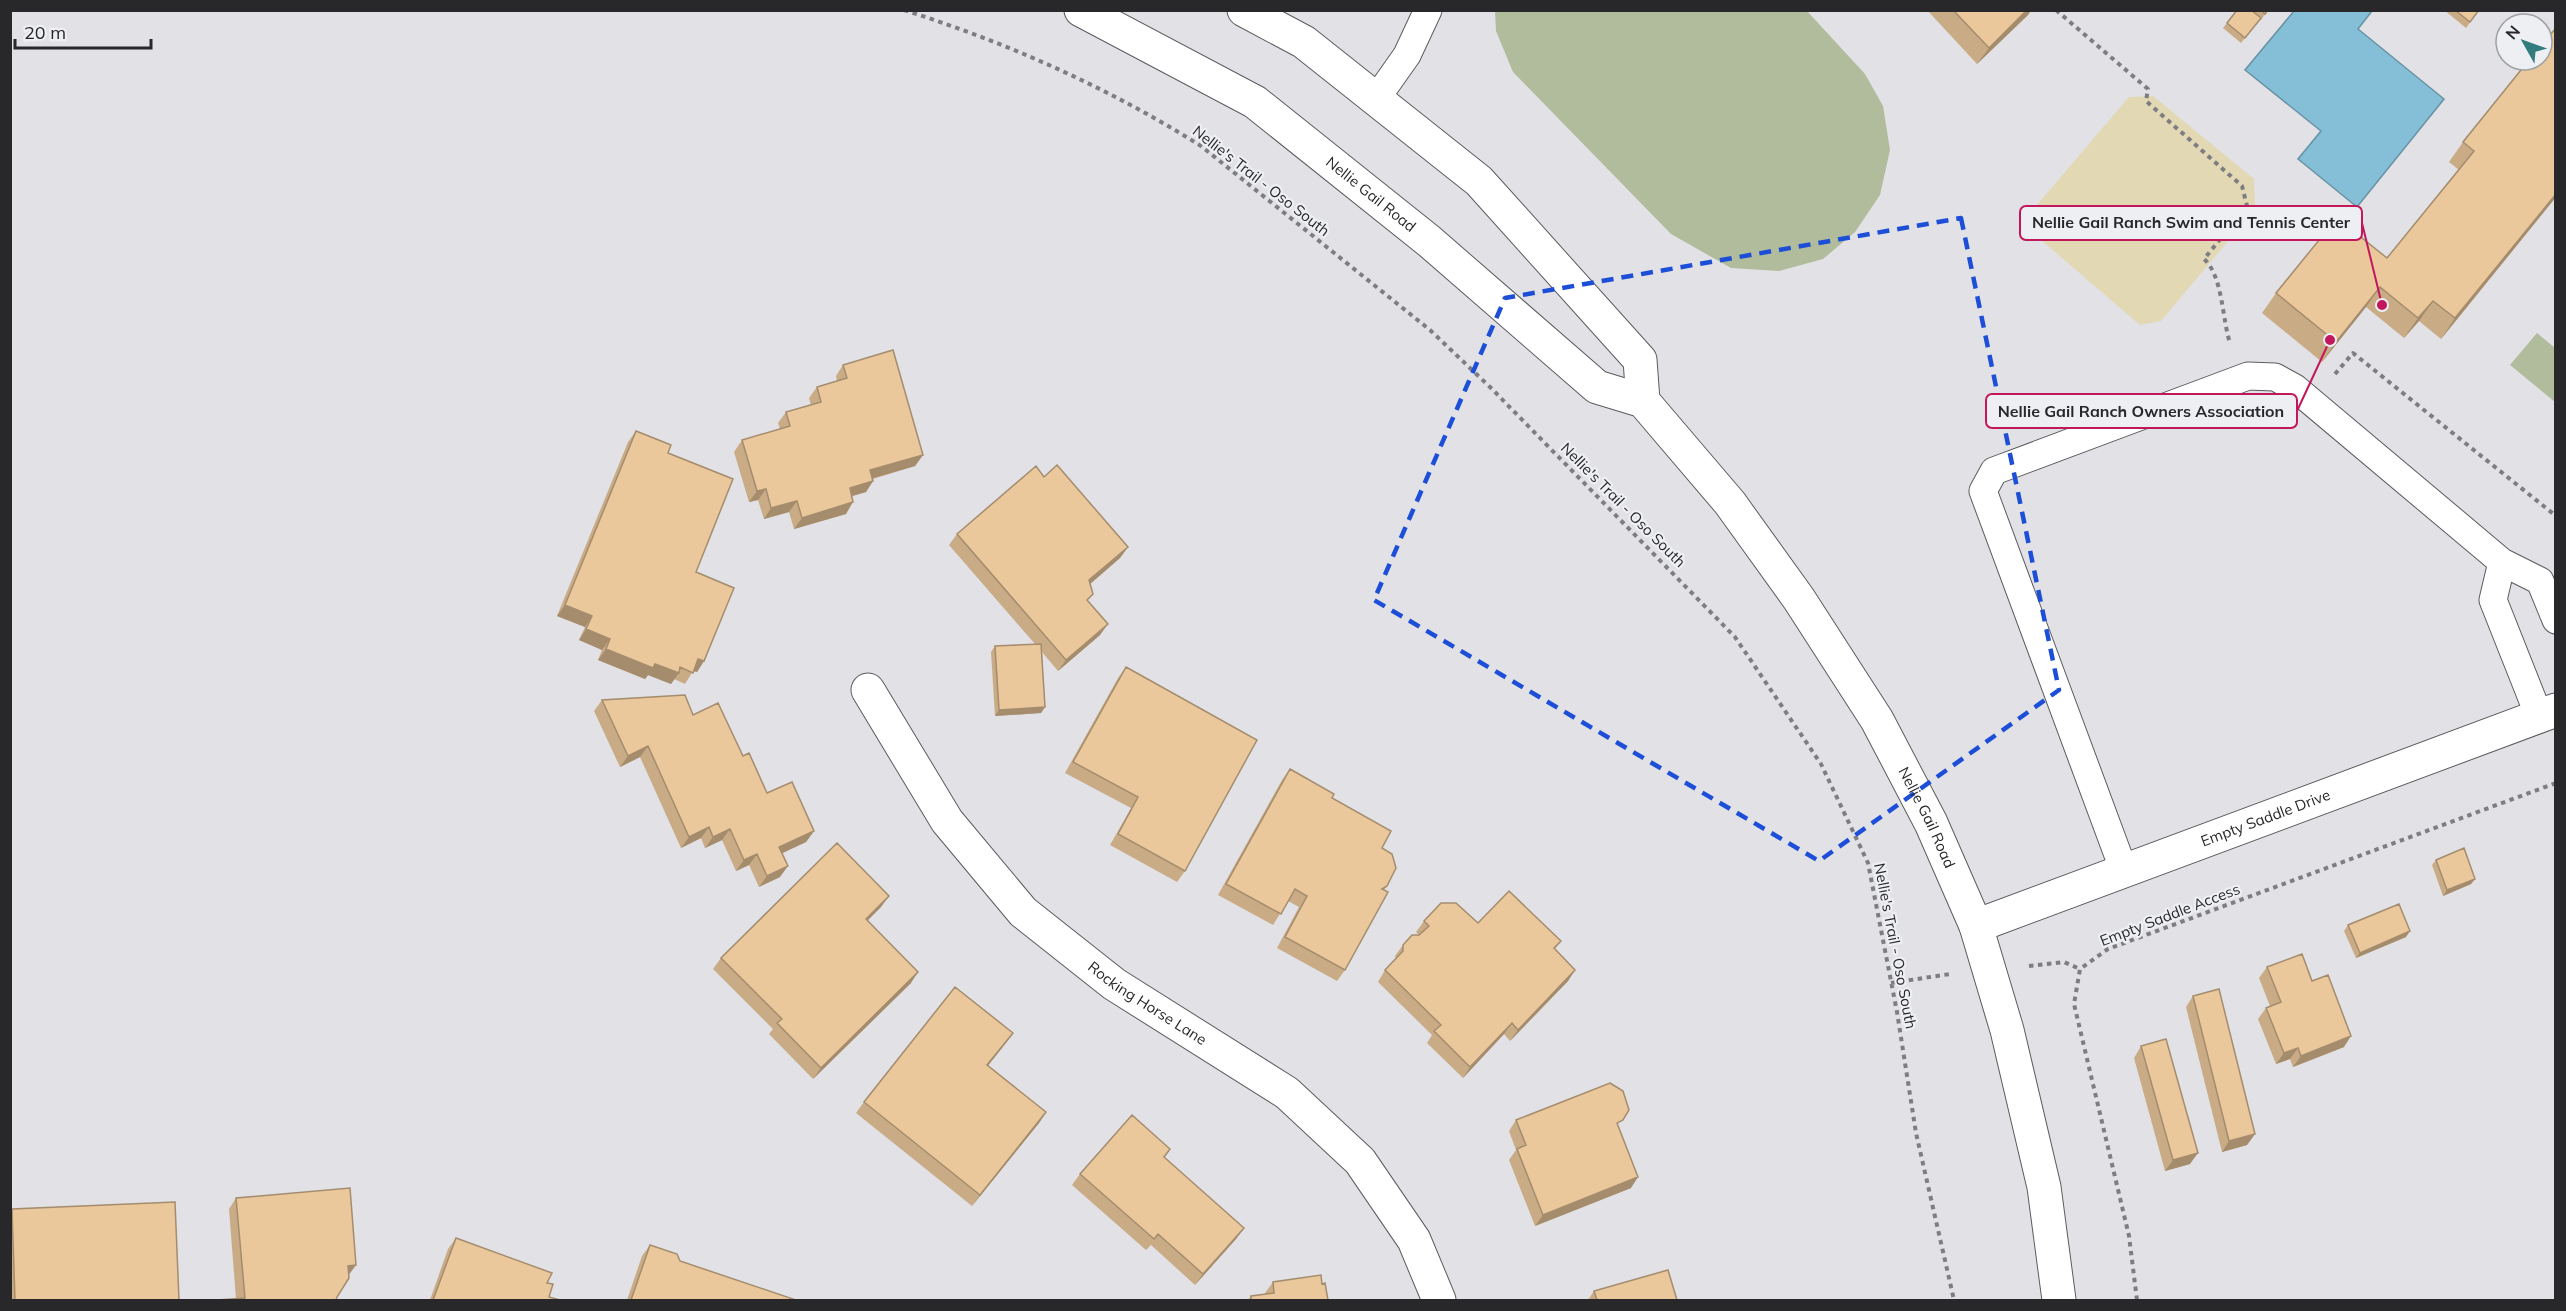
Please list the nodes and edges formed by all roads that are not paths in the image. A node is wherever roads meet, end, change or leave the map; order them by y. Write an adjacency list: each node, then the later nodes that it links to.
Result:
1 (1081, 10): 5 (street, Nellie Gail Road)
2 (1244, 10): 4 (street)
3 (1428, 10): 4 (lane)
4 (1377, 99): 5 (street)
5 (1643, 401): 11 (street, Nellie Gail Road)
6 (2502, 562): 7 (lane); 9 (lane); 10 (lane)
7 (2556, 620)
8 (868, 690): 12 (street, Rocking Horse Lane)
9 (2547, 713): 10 (street, Empty Saddle Drive)
10 (2124, 871): 11 (street, Empty Saddle Drive)
11 (1976, 926): 13 (street, Nellie Gail Road)
12 (1439, 1300)
13 (2059, 1300)

